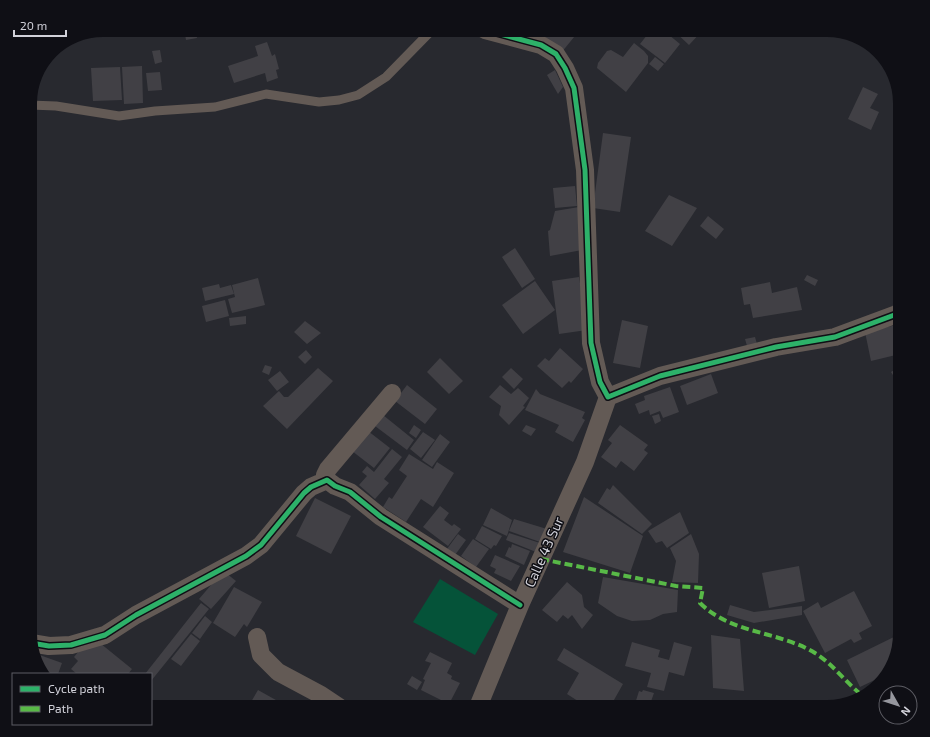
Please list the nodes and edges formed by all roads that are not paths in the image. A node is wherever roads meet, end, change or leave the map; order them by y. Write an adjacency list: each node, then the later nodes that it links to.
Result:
1 (425, 37): 3 (lane)
2 (511, 37): 6 (street)
3 (37, 105)
4 (893, 315): 6 (street)
5 (392, 393): 7 (street)
6 (608, 397): 8 (street, Calle 43 Sur)
7 (327, 480): 8 (street); 10 (street)
8 (520, 605): 12 (street, Calle 43 Sur)
9 (257, 637): 11 (street)
10 (38, 644)
11 (328, 700)
12 (481, 700)

